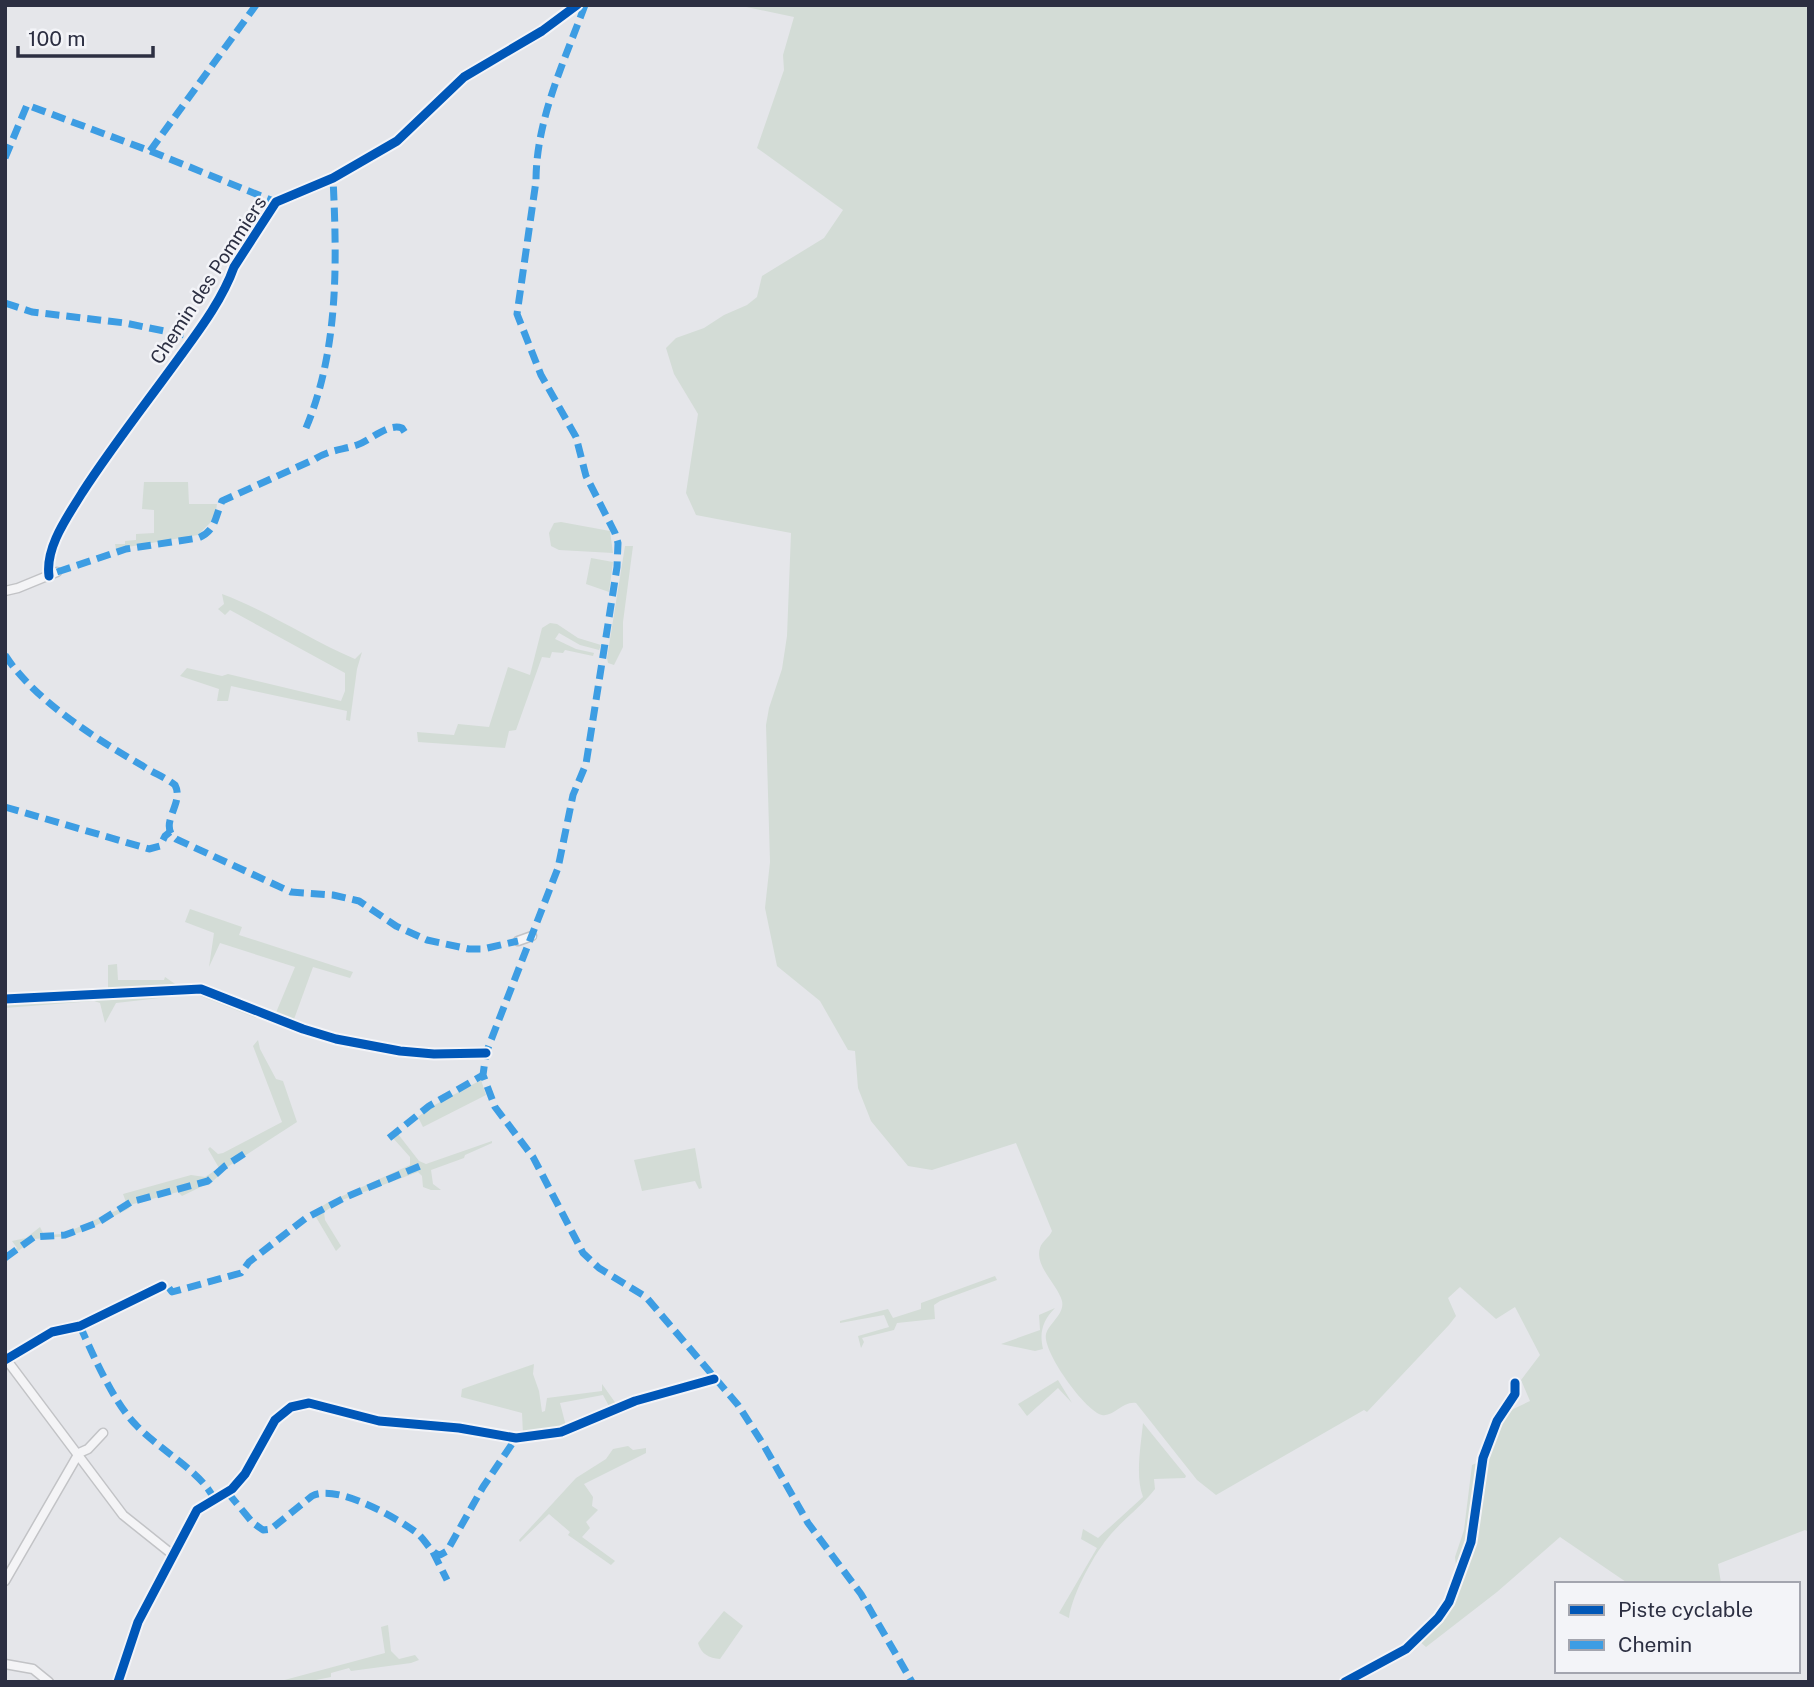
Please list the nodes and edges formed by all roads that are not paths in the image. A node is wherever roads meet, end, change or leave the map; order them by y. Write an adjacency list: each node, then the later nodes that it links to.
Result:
1 (577, 5): 2 (street, Chemin des Pommiers)
2 (5, 591)
3 (532, 936): 4 (street)
4 (526, 951)
5 (5, 999): 6 (street)
6 (486, 1053)
7 (162, 1286): 8 (street)
8 (6, 1359): 12 (street)
9 (714, 1379): 13 (street)
10 (1515, 1382): 18 (street)
11 (103, 1433): 12 (street)
12 (79, 1453): 13 (street); 14 (street)
13 (173, 1555): 17 (street)
14 (5, 1581)
15 (5, 1664): 16 (street)
16 (49, 1682)
17 (118, 1682)
18 (1345, 1682)

